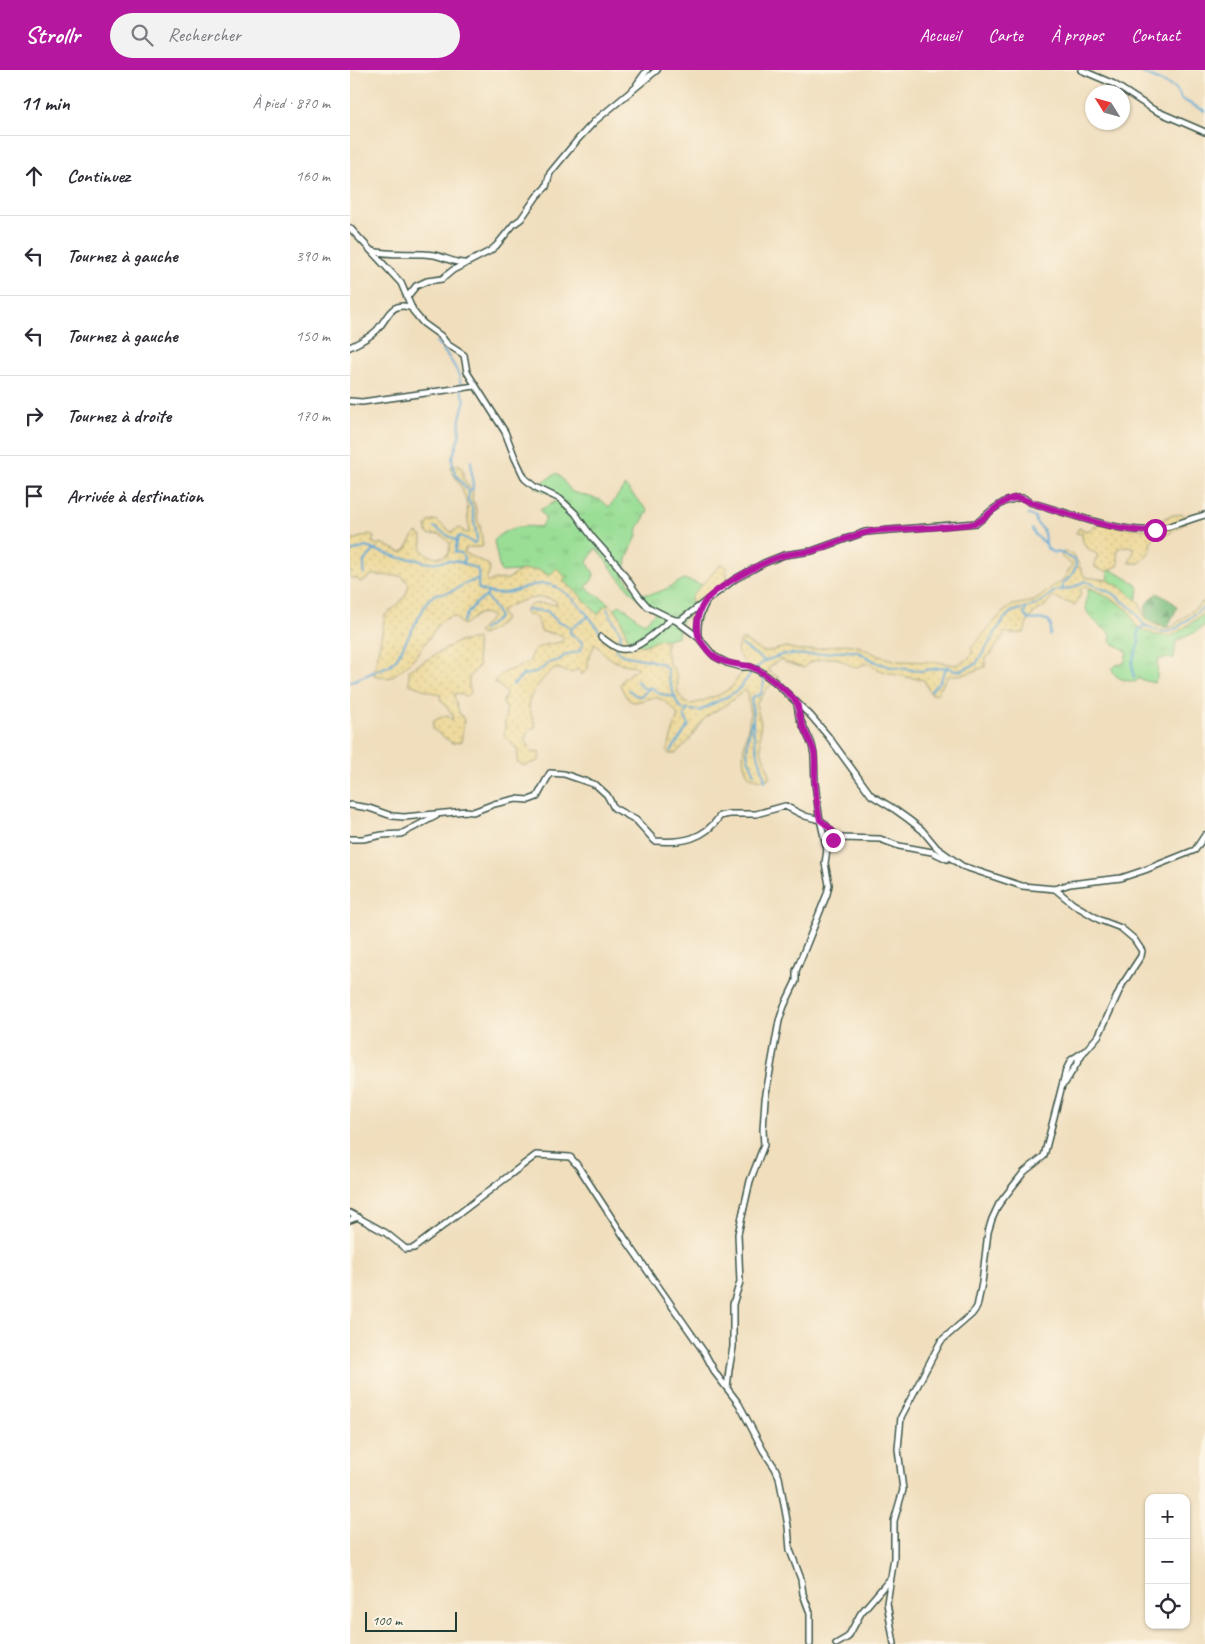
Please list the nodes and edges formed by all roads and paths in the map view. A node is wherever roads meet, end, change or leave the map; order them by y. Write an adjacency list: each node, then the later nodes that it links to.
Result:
1 (647, 70): 4 (street)
2 (657, 70): 4 (street)
3 (1081, 70): 5 (street)
4 (635, 88): 8 (street)
5 (1205, 132)
6 (350, 228): 7 (street)
7 (371, 251): 8 (street); 9 (street)
8 (467, 263): 9 (street)
9 (408, 296): 10 (street)
10 (412, 308): 11 (street); 12 (street)
11 (350, 347)
12 (475, 386): 13 (street); 16 (street)
13 (350, 401)
14 (1205, 515): 15 (street)
15 (707, 600): 16 (street); 18 (street)
16 (673, 620): 17 (street); 18 (street)
17 (601, 636)
18 (698, 637): 19 (street)
19 (797, 704): 22 (street); 27 (street)
20 (350, 805): 21 (street)
21 (439, 814): 22 (street); 25 (street)
22 (820, 820): 24 (street); 26 (street)
23 (1205, 835): 28 (street)
24 (841, 838): 26 (street); 27 (street)
25 (350, 839)
26 (827, 850): 32 (street)
27 (962, 866): 28 (street)
28 (1055, 889): 33 (street)
29 (350, 1212): 30 (street)
30 (358, 1217): 31 (street); 32 (street)
31 (350, 1220)
32 (727, 1389): 34 (street)
33 (891, 1578): 35 (street); 36 (street)
34 (810, 1644)
35 (836, 1644)
36 (894, 1644)

